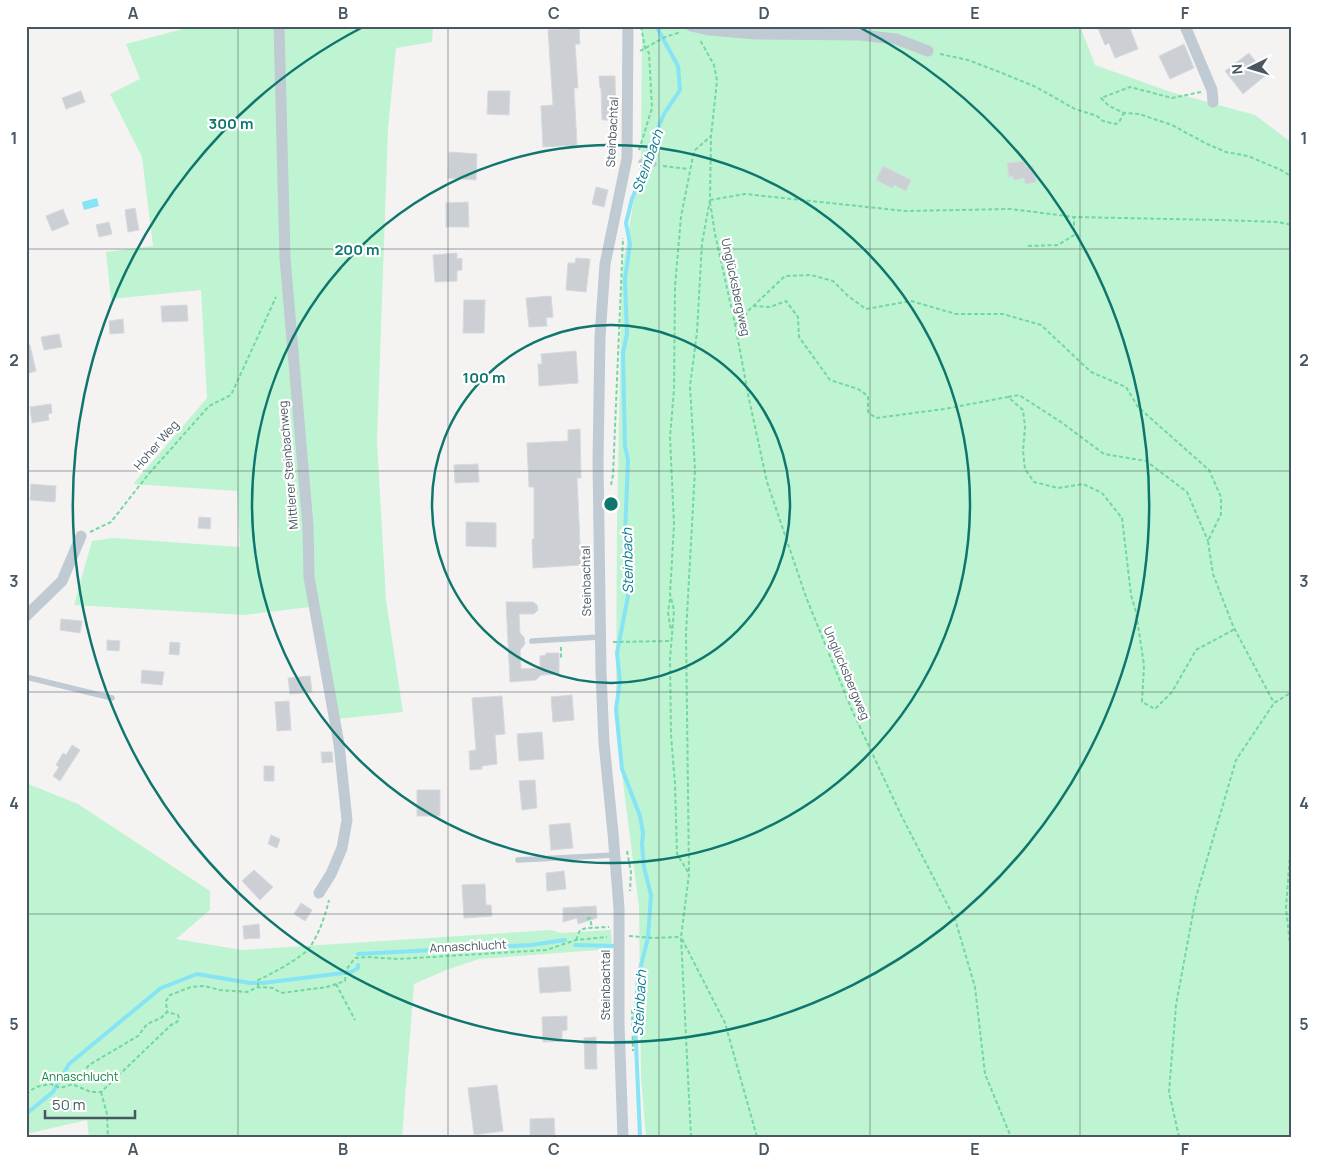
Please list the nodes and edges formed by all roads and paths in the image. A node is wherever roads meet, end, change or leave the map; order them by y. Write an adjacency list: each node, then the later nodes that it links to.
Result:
1 (279, 26): 25 (street, Mittlerer Steinbachweg)
2 (628, 26): 10 (street, Steinbachtal)
3 (641, 26): 8 (path)
4 (727, 26): 7 (street)
5 (1185, 26): 11 (street)
6 (693, 27): 7 (street); 8 (path); 14 (path)
7 (709, 30): 9 (street)
8 (645, 48): 10 (path); 15 (path)
9 (928, 51): 13 (path)
10 (628, 56): 36 (street, Steinbachtal)
11 (1212, 90): 12 (street); 13 (path)
12 (1212, 102)
13 (1124, 113): 19 (path)
14 (711, 136): 18 (path); 20 (path)
15 (638, 153)
16 (641, 162): 17 (lane)
17 (654, 164): 18 (path)
18 (689, 169): 32 (path)
19 (1292, 177)
20 (710, 200): 21 (path); 27 (path, Unglücksbergweg); 50 (path)
21 (1074, 217): 22 (path); 24 (path)
22 (1292, 225)
23 (623, 236): 29 (path)
24 (1028, 246)
25 (286, 276): 30 (path, Hoher Weg); 52 (street, Mittlerer Steinbachweg)
26 (753, 306): 27 (path); 28 (path); 31 (path)
27 (736, 324): 73 (path, Unglücksbergweg)
28 (1008, 397): 31 (path); 34 (path)
29 (609, 493)
30 (81, 536): 33 (street)
31 (1208, 541): 34 (path)
32 (670, 596): 35 (path); 35 (path)
33 (26, 616)
34 (1235, 629): 45 (path)
35 (672, 634): 39 (path)
36 (600, 637): 37 (lane); 48 (street, Steinbachtal)
37 (532, 641)
38 (617, 642): 39 (path)
39 (671, 642): 50 (path)
40 (561, 652): 41 (path)
41 (561, 660)
42 (26, 677): 44 (lane)
43 (1292, 692): 45 (path)
44 (112, 698)
45 (1274, 703): 74 (path)
46 (1292, 827): 59 (path)
47 (626, 844): 51 (path)
48 (615, 855): 49 (lane); 56 (street, Steinbachtal)
49 (518, 860)
50 (689, 874): 57 (path)
51 (630, 891)
52 (325, 894): 61 (path)
53 (587, 919): 55 (path)
54 (603, 927): 55 (path)
55 (592, 928): 58 (path)
56 (624, 936): 57 (path, Annaschlucht); 58 (path, Annaschlucht); 70 (street, Steinbachtal)
57 (681, 937): 71 (path); 72 (path)
58 (576, 940): 60 (path, Annaschlucht)
59 (1292, 963)
60 (336, 984): 61 (path, Annaschlucht); 64 (path)
61 (258, 987): 63 (path, Annaschlucht)
62 (632, 1002): 65 (path)
63 (167, 1012): 66 (path); 67 (path)
64 (355, 1020)
65 (633, 1050)
66 (73, 1084): 67 (path); 68 (path)
67 (101, 1092): 69 (path)
68 (26, 1094)
69 (108, 1137)
70 (623, 1137)
71 (691, 1137)
72 (757, 1137)
73 (1011, 1137)
74 (1179, 1137)

